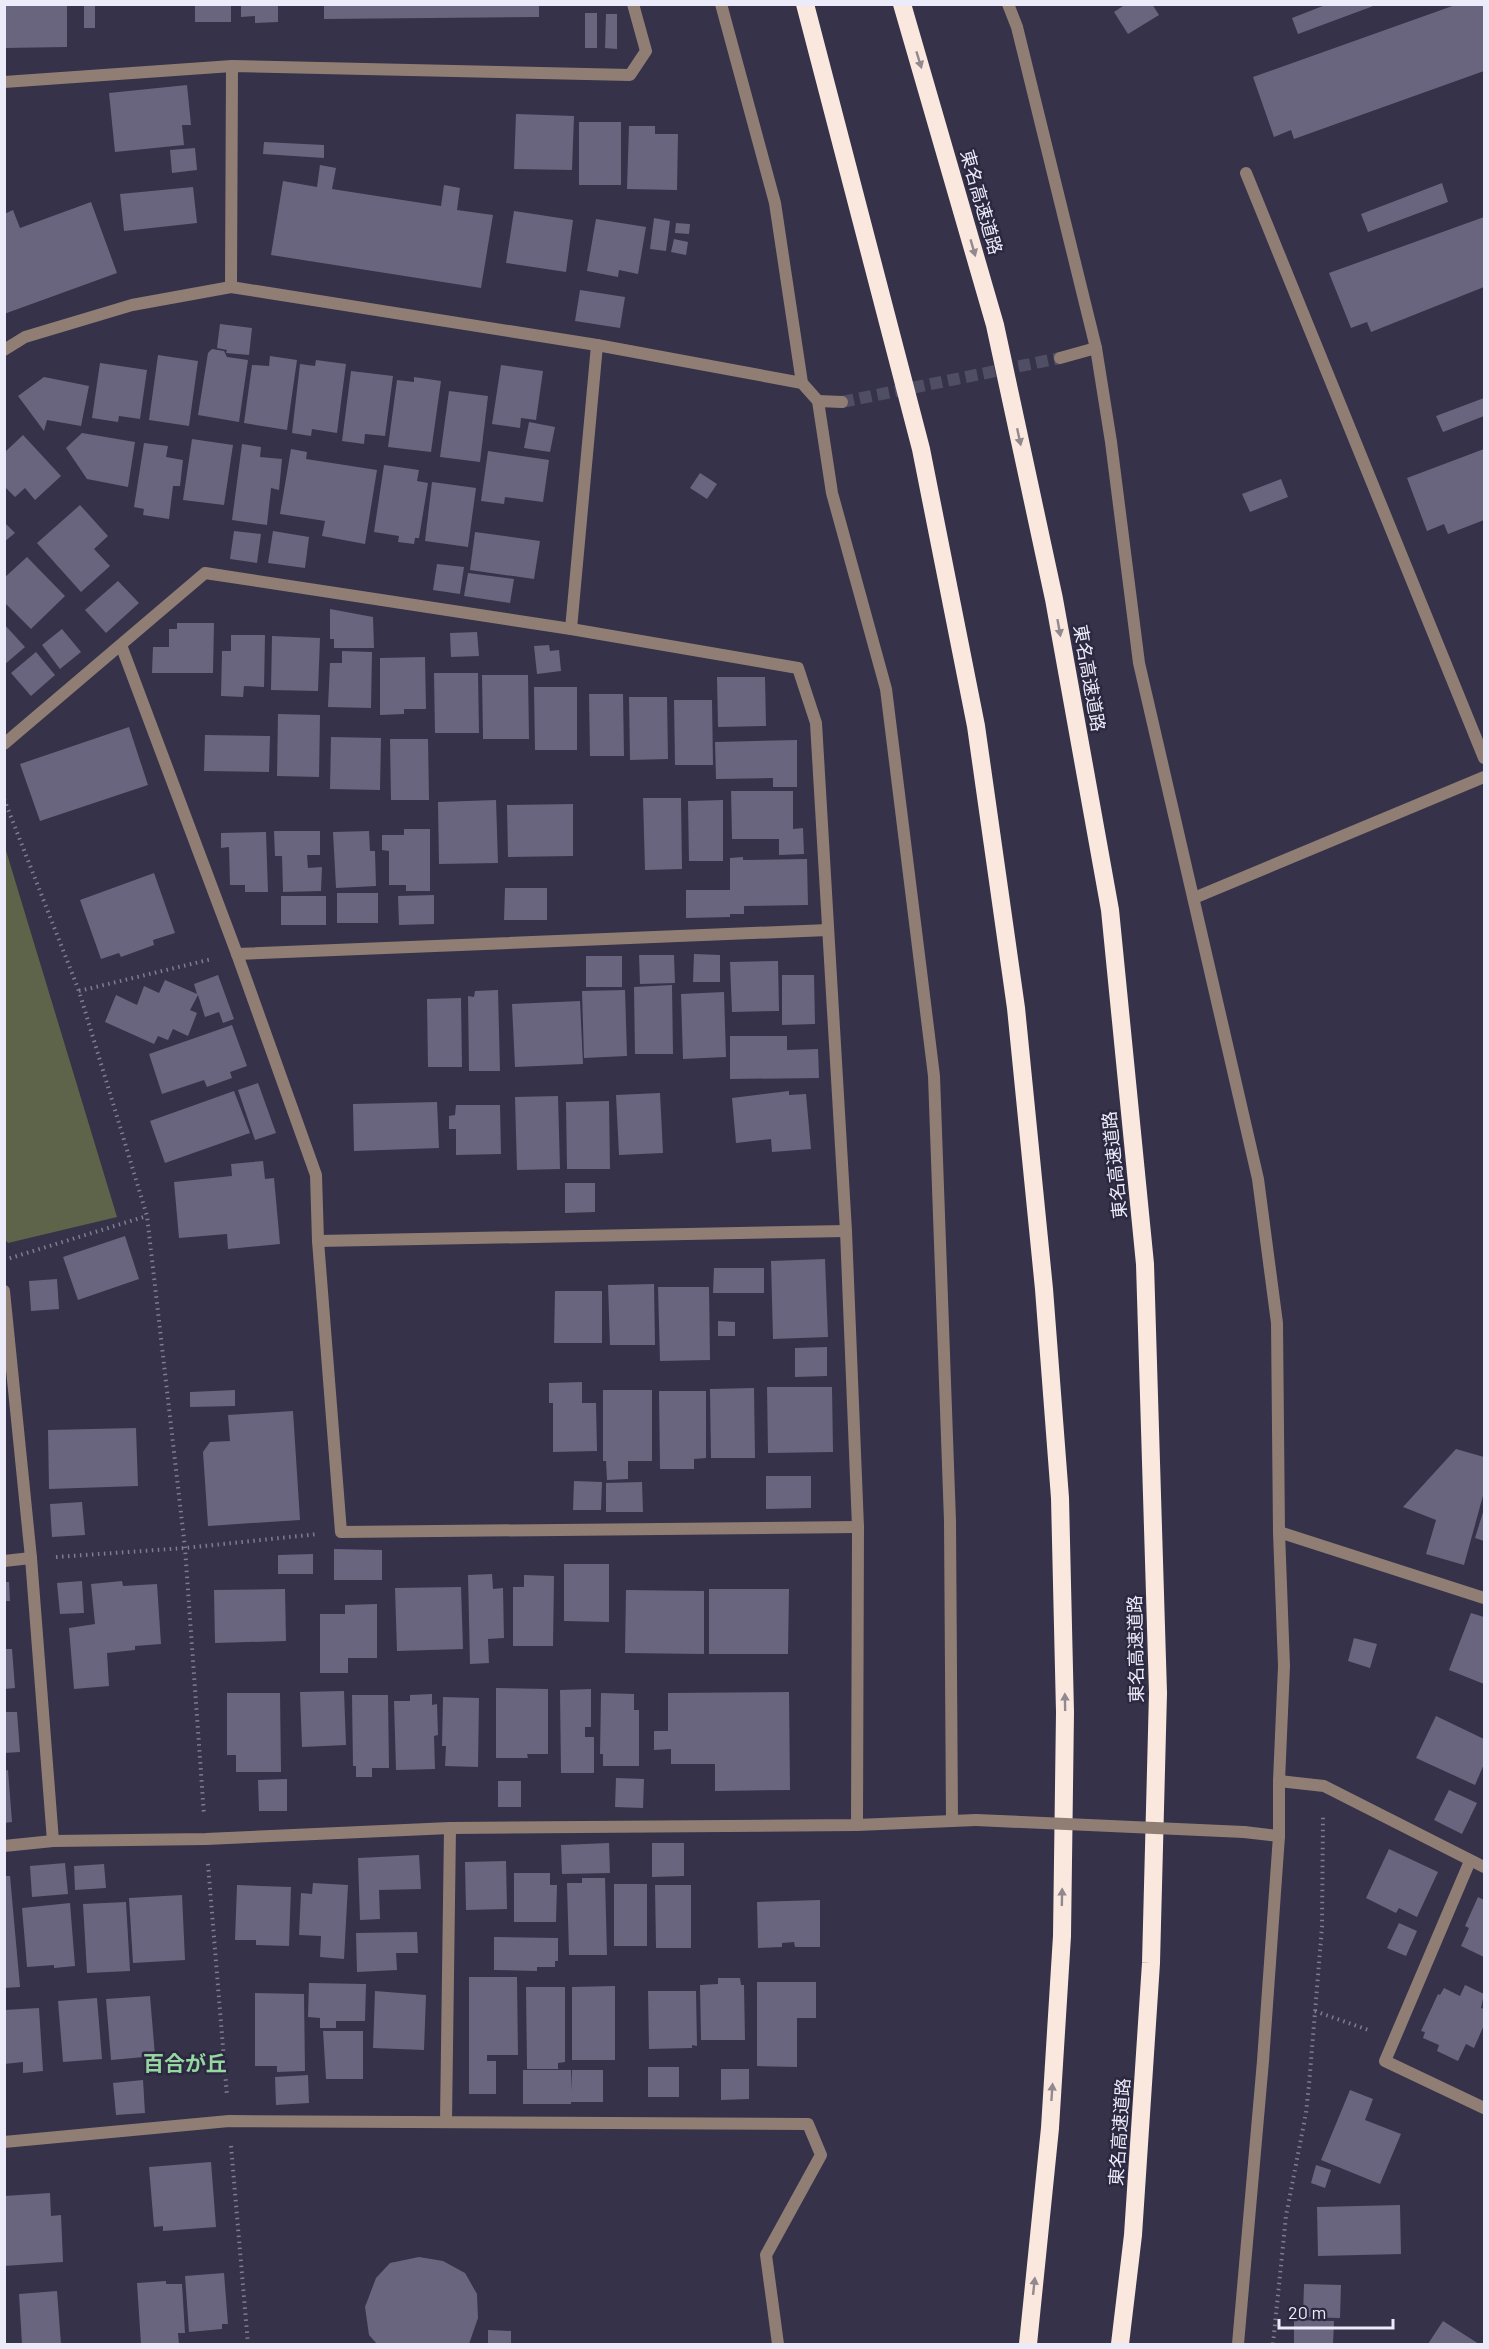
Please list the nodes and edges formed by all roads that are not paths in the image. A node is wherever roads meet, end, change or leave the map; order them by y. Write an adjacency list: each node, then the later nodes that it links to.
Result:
1 (633, 4): 6 (street)
2 (721, 4): 14 (street)
3 (804, 4): 46 (highway, one-way to 3)
4 (902, 4): 47 (highway, 東名高速道路, one-way to 47)
5 (1008, 4): 11 (street)
6 (231, 66): 7 (street); 9 (street)
7 (4, 82)
8 (1246, 173): 20 (street)
9 (231, 287): 10 (street); 12 (street)
10 (597, 345): 14 (street); 17 (street)
11 (1096, 348): 13 (street); 22 (street)
12 (4, 351)
13 (1060, 358)
14 (802, 384): 15 (street)
15 (818, 401): 16 (street); 34 (street)
16 (842, 402)
17 (571, 629): 18 (street); 23 (street)
18 (121, 645): 19 (street); 24 (street)
19 (4, 744)
20 (1485, 758)
21 (1485, 777): 22 (street)
22 (1194, 898): 29 (street)
23 (828, 930): 24 (street); 25 (street)
24 (237, 954): 26 (street)
25 (846, 1231): 26 (street); 28 (street)
26 (318, 1241): 28 (street)
27 (4, 1291): 30 (street)
28 (858, 1527): 35 (street)
29 (1280, 1532): 32 (street); 33 (street)
30 (31, 1558): 31 (street); 38 (street)
31 (4, 1561)
32 (1485, 1598)
33 (1279, 1781): 37 (street); 40 (street)
34 (952, 1821): 35 (street); 37 (street, bridge)
35 (857, 1825): 36 (street)
36 (450, 1828): 38 (street); 43 (street)
37 (1279, 1836): 48 (street)
38 (52, 1841): 39 (street)
39 (4, 1846)
40 (1470, 1861): 41 (street); 42 (street)
41 (1485, 1867)
42 (1485, 2108)
43 (446, 2121): 44 (street); 45 (street)
44 (4, 2142)
45 (778, 2344)
46 (1028, 2344)
47 (1120, 2344)
48 (1238, 2344)

